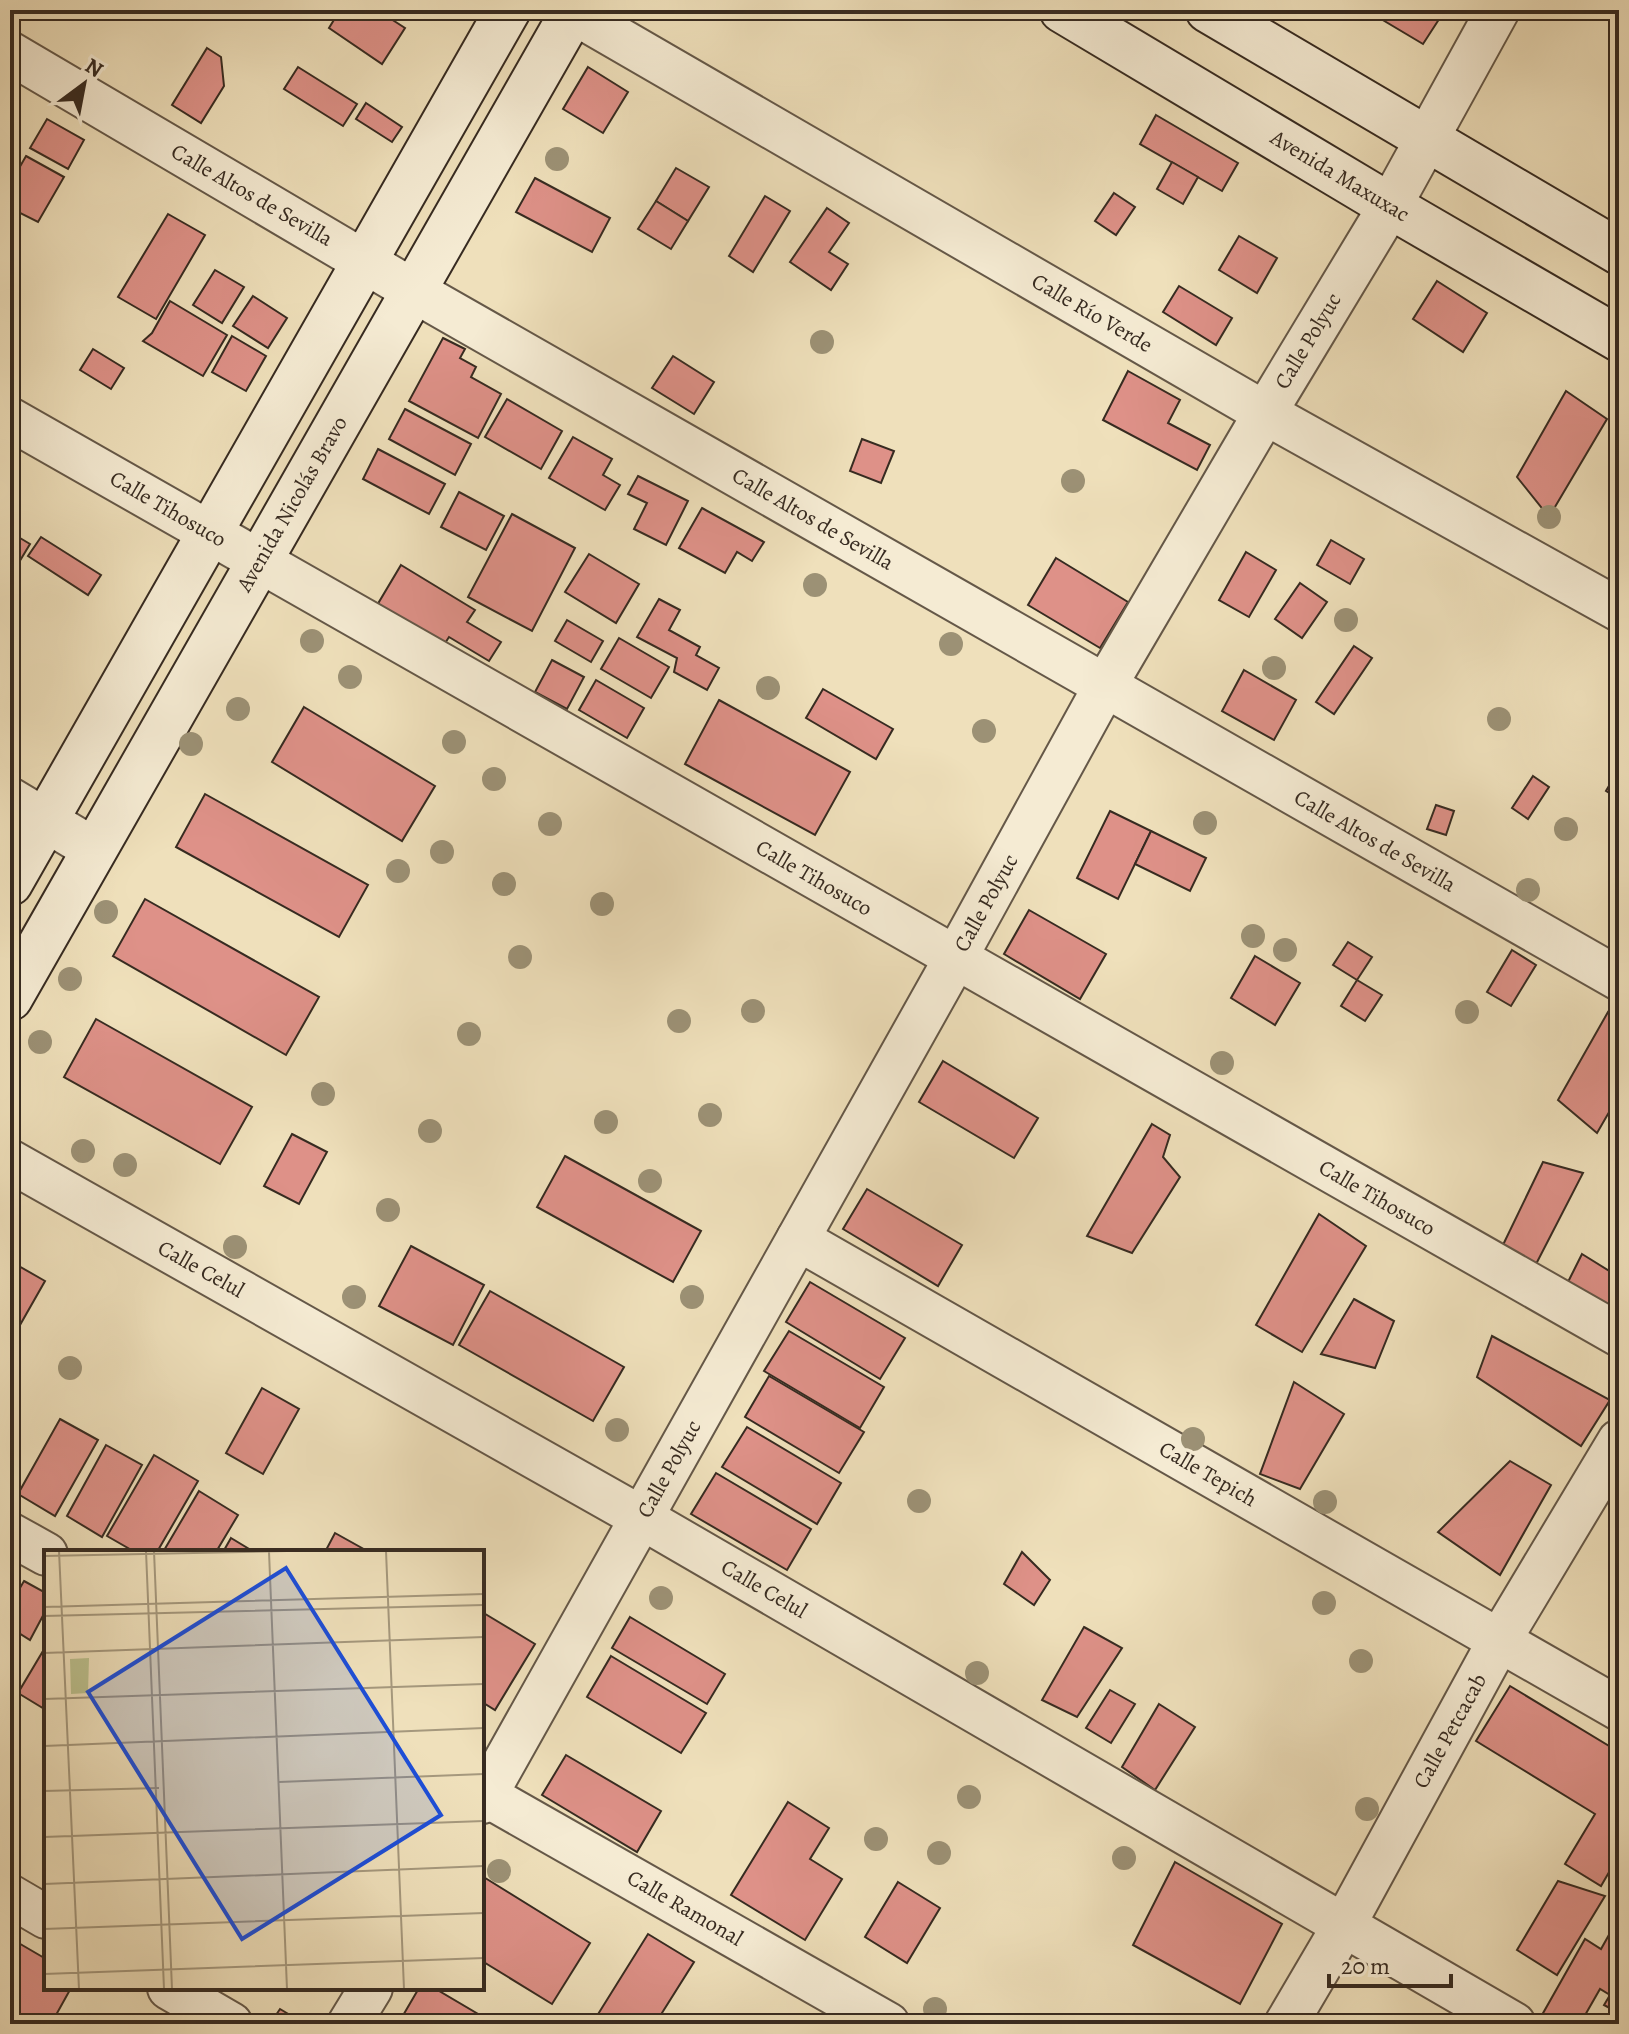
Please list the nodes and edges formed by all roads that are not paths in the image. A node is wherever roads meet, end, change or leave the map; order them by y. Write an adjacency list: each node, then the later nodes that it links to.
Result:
1 (508, 10): 10 (main road)
2 (1062, 10): 8 (main road, Avenida Maxuxac)
3 (1208, 10): 7 (main road)
4 (1498, 10): 7 (street, Calle Polyuc)
5 (572, 11): 11 (main road, Avenida Nicolás Bravo); 13 (street, Calle Río Verde)
6 (10, 53): 10 (street, Calle Altos de Sevilla)
7 (1427, 139): 8 (street, Calle Polyuc); 9 (main road)
8 (1390, 206): 12 (main road, Avenida Maxuxac); 13 (street, Calle Polyuc)
9 (1619, 252)
10 (364, 261): 11 (street, Calle Altos de Sevilla); 15 (main road)
11 (414, 291): 16 (main road, Avenida Nicolás Bravo); 18 (street, Calle Altos de Sevilla)
12 (1619, 339)
13 (1265, 413): 17 (street, Calle Río Verde); 18 (street, Calle Polyuc)
14 (10, 419): 15 (street, Calle Tihosuco)
15 (210, 532): 16 (street, Calle Tihosuco); 19 (main road)
16 (259, 563): 20 (main road, Avenida Nicolás Bravo); 22 (street, Calle Tihosuco)
17 (1619, 610)
18 (1105, 686): 22 (street, Calle Polyuc); 23 (street, Calle Altos de Sevilla)
19 (28, 809): 20 (street); 21 (main road)
20 (95, 850): 24 (main road, Avenida Nicolás Bravo)
21 (10, 883)
22 (955, 959): 26 (street, Calle Polyuc); 27 (street, Calle Tihosuco)
23 (1619, 979)
24 (10, 998)
25 (10, 1161): 29 (street, Calle Celul)
26 (798, 1239): 29 (street, Calle Polyuc); 32 (street, Calle Tepich)
27 (1619, 1335)
28 (1619, 1441): 32 (street, Calle Petcacab)
29 (642, 1518): 34 (street, Calle Polyuc); 38 (street, Calle Celul)
30 (10, 1534): 31 (street)
31 (44, 1553)
32 (1499, 1641): 33 (street, Calle Tepich); 38 (street, Calle Petcacab)
33 (1619, 1709)
34 (484, 1794)
35 (484, 1797): 43 (street, Calle Ramonal)
36 (10, 1896): 37 (street)
37 (44, 1916)
38 (1343, 1927): 44 (street, Calle Petcacab); 45 (street, Calle Celul)
39 (172, 1990): 41 (street)
40 (370, 1990): 42 (street)
41 (231, 2024)
42 (349, 2024)
43 (888, 2024)
44 (1286, 2024)
45 (1514, 2024)

